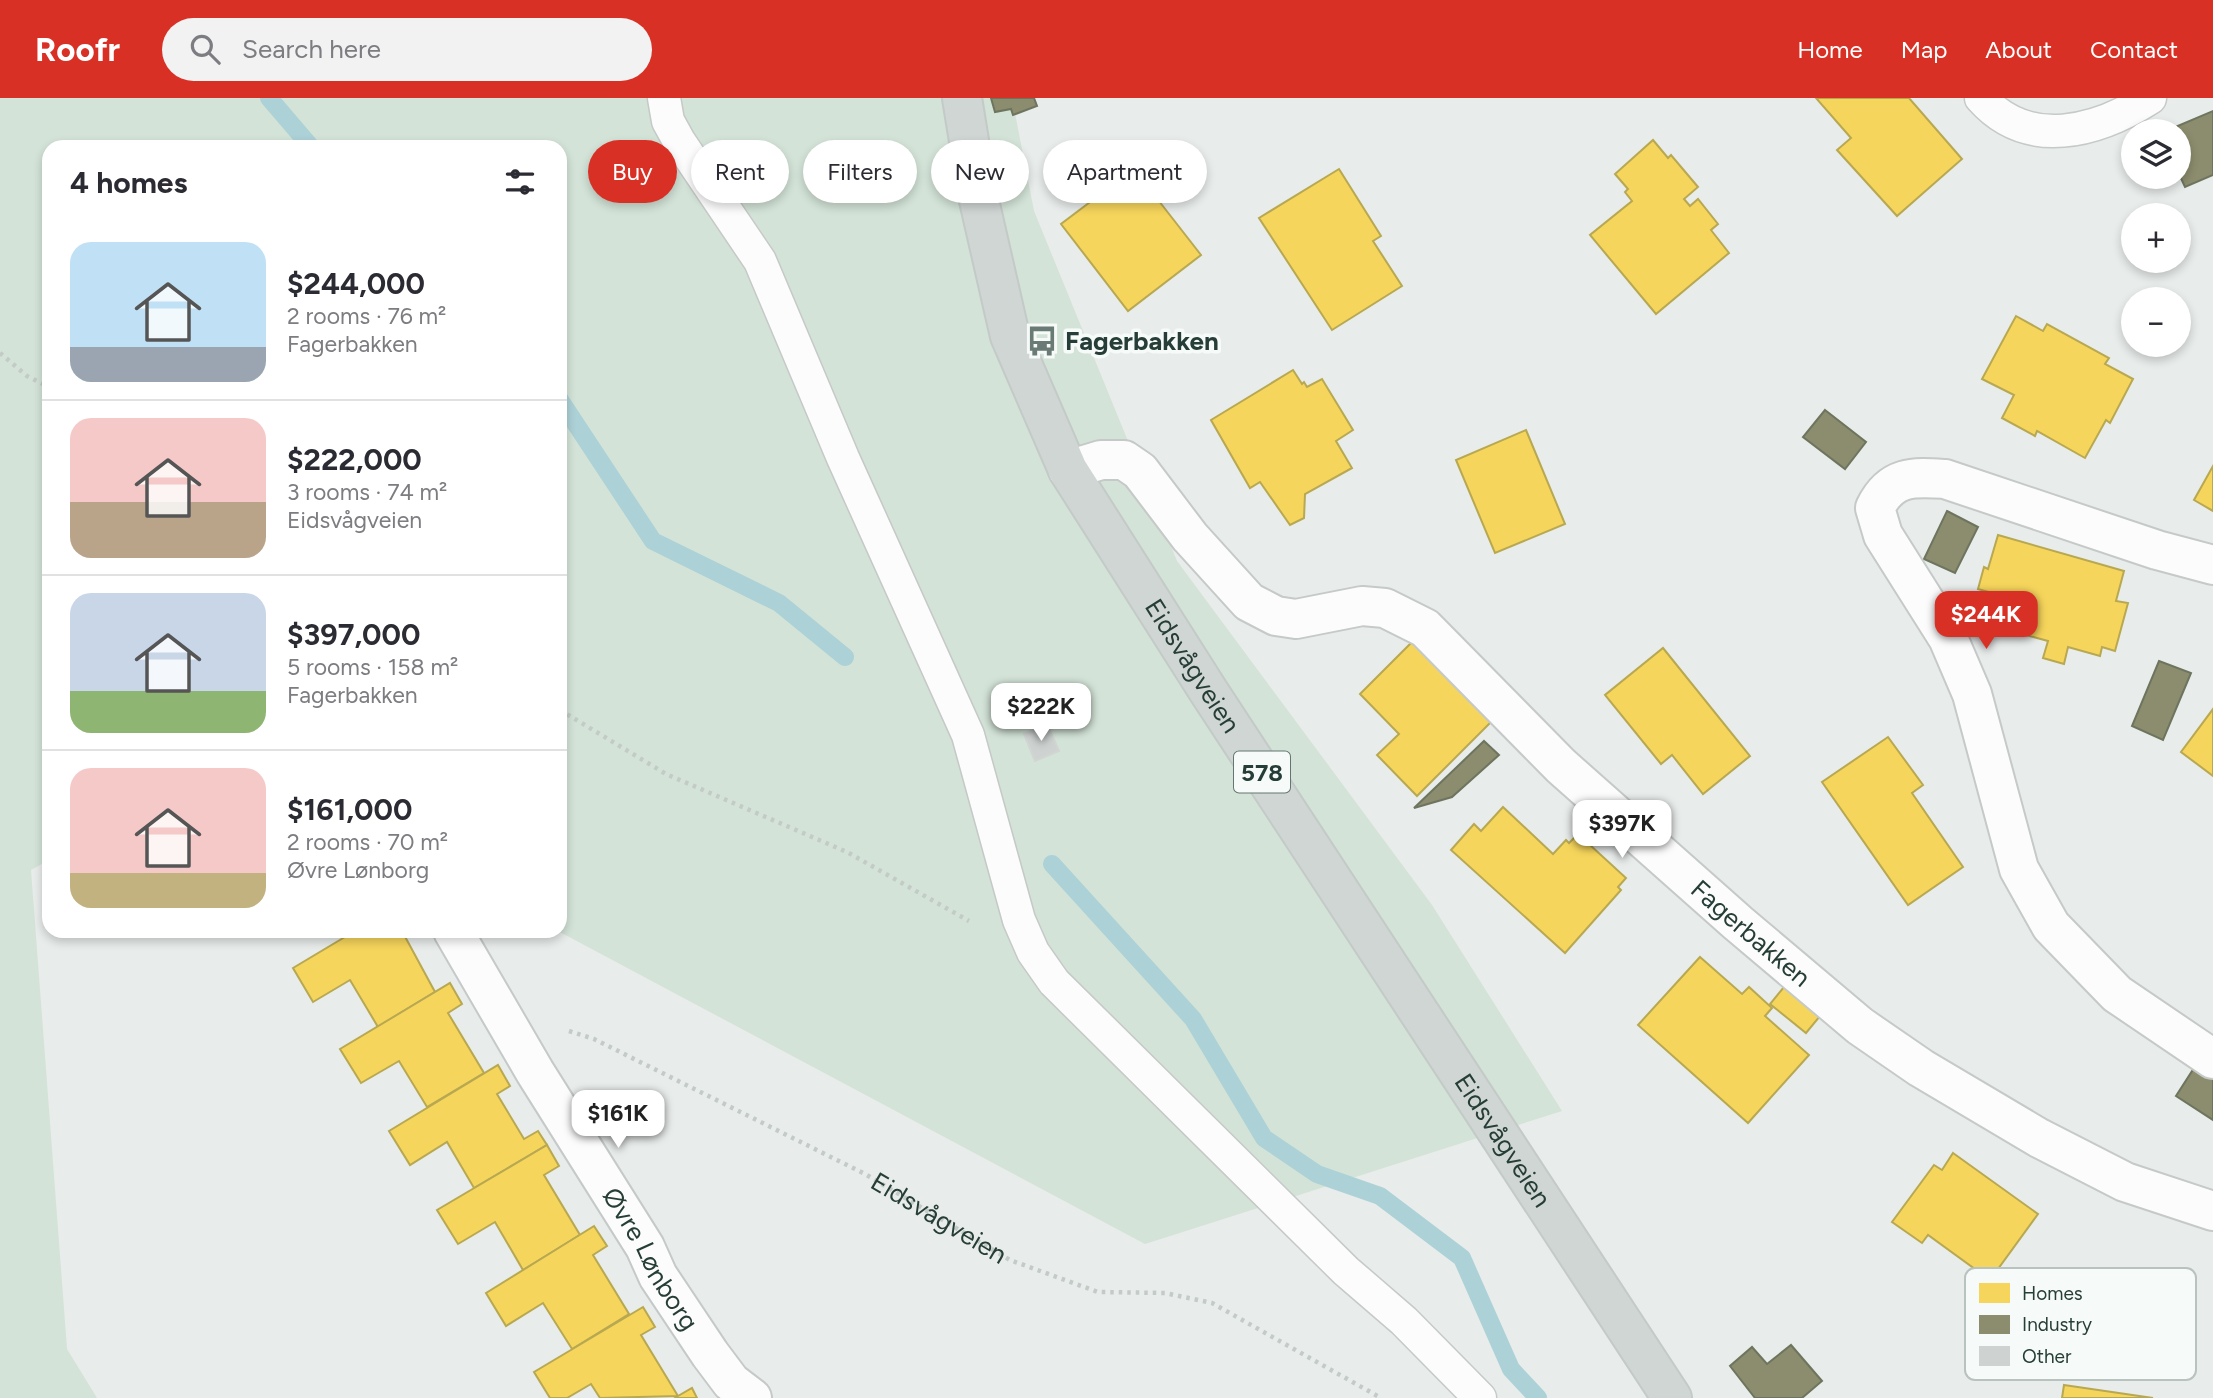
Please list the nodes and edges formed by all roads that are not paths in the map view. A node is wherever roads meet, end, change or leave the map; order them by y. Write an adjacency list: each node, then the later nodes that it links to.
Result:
1 (664, 98): 11 (lane)
2 (962, 98): 5 (main road, Eidsvågveien / 578)
3 (1981, 98): 4 (lane)
4 (2150, 98)
5 (1068, 470): 9 (street, Fagerbakken); 12 (main road, Eidsvågveien / 578)
6 (2213, 565): 8 (street)
7 (457, 938): 10 (street, Øvre Lønborg)
8 (2213, 1059)
9 (2213, 1211)
10 (752, 1398)
11 (1480, 1398)
12 (1672, 1398)

